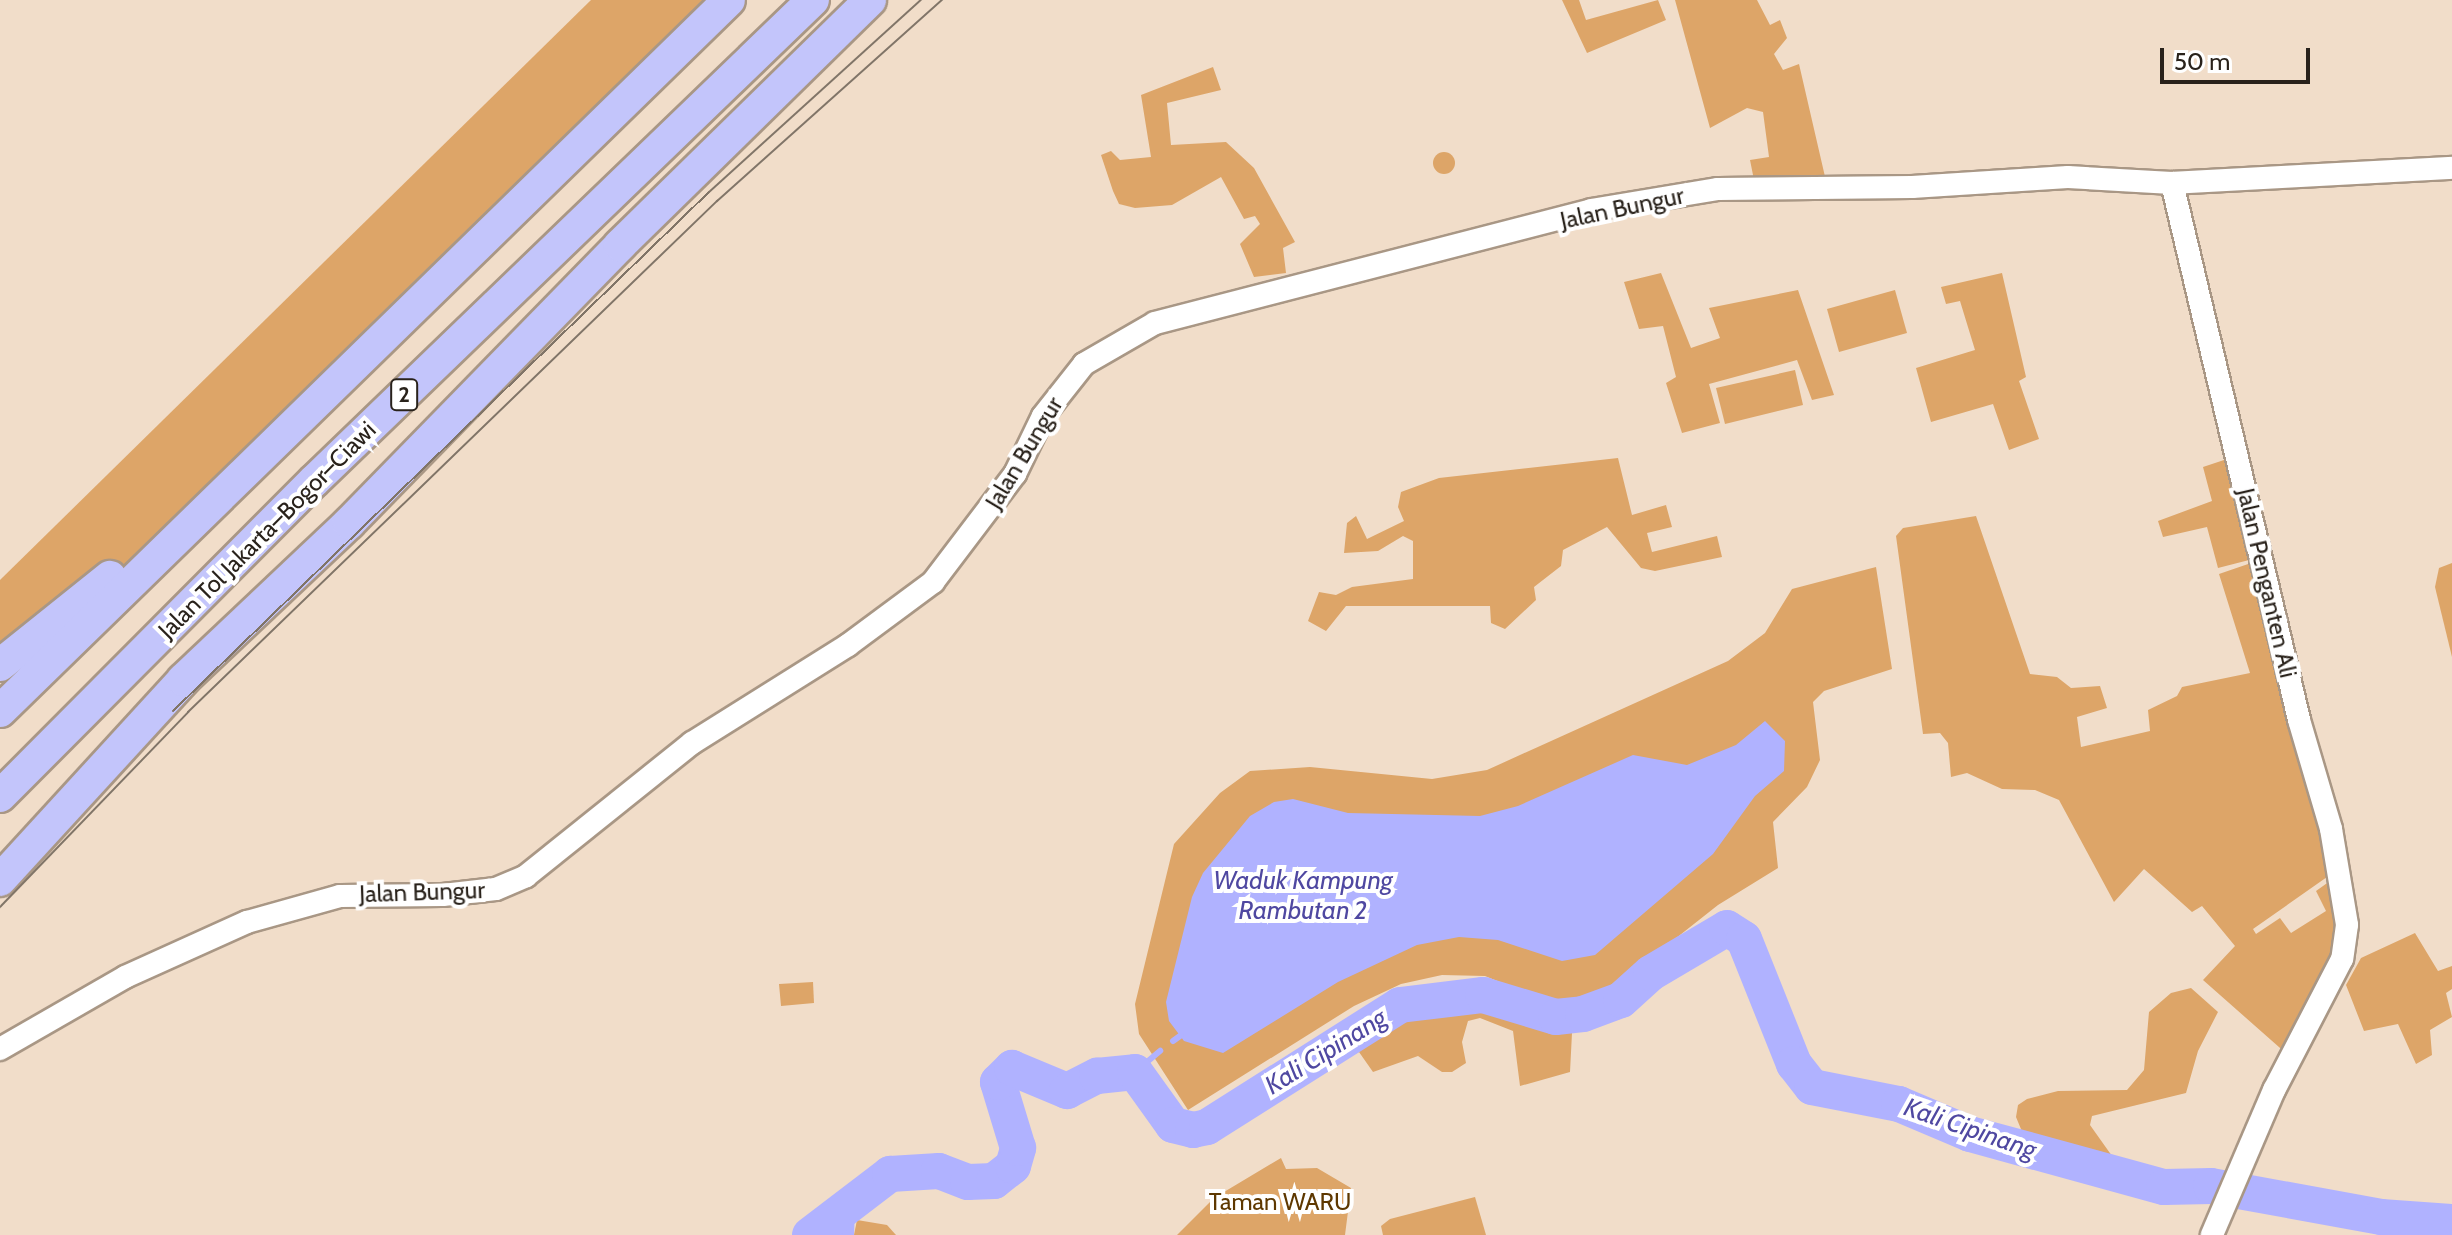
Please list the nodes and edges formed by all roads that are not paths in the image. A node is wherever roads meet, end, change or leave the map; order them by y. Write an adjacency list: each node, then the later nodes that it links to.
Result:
1 (729, 0): 6 (highway, 2)
2 (813, 0): 9 (highway, Jalan Tol Jakarta–Bogor–Ciawi / 2)
3 (870, 0): 10 (highway)
4 (2452, 168): 5 (street)
5 (2172, 183): 11 (street, Jalan Bungur); 12 (street, Jalan Penganten Ali)
6 (236, 478): 7 (highway); 8 (highway, 2)
7 (0, 665)
8 (0, 711)
9 (0, 796)
10 (0, 880)
11 (0, 1049)
12 (2212, 1235)

